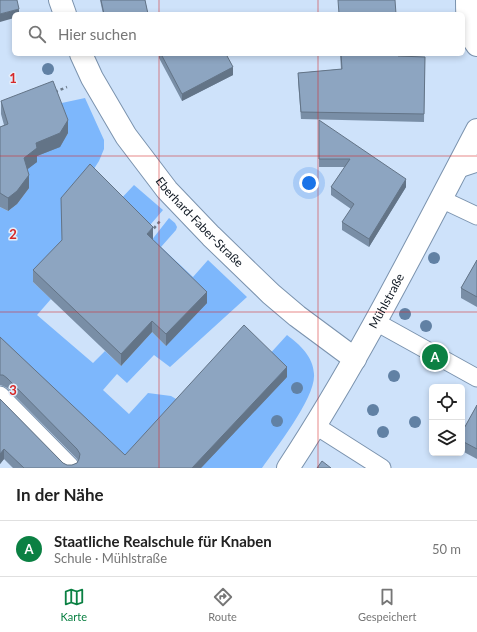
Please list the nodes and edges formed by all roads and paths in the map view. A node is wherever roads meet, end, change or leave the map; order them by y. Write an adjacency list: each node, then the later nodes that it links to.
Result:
1 (60, 0): 3 (street)
2 (467, 0): 4 (street)
3 (63, 12)
4 (477, 46)
5 (82, 56): 6 (street, Eberhard-Faber-Straße)
6 (92, 78): 7 (path); 14 (street, Eberhard-Faber-Straße)
7 (50, 94)
8 (477, 130): 10 (street, Mühlstraße)
9 (477, 163): 10 (lane)
10 (456, 170): 11 (street, Mühlstraße)
11 (441, 199): 12 (lane); 13 (street, Mühlstraße)
12 (477, 216)
13 (376, 322): 14 (street, Mühlstraße); 15 (lane)
14 (355, 359): 17 (street, Mühlstraße)
15 (477, 378)
16 (0, 395): 18 (lane)
17 (316, 426): 19 (street, Mühlstraße); 20 (lane)
18 (70, 466)
19 (288, 468)
20 (382, 468)

